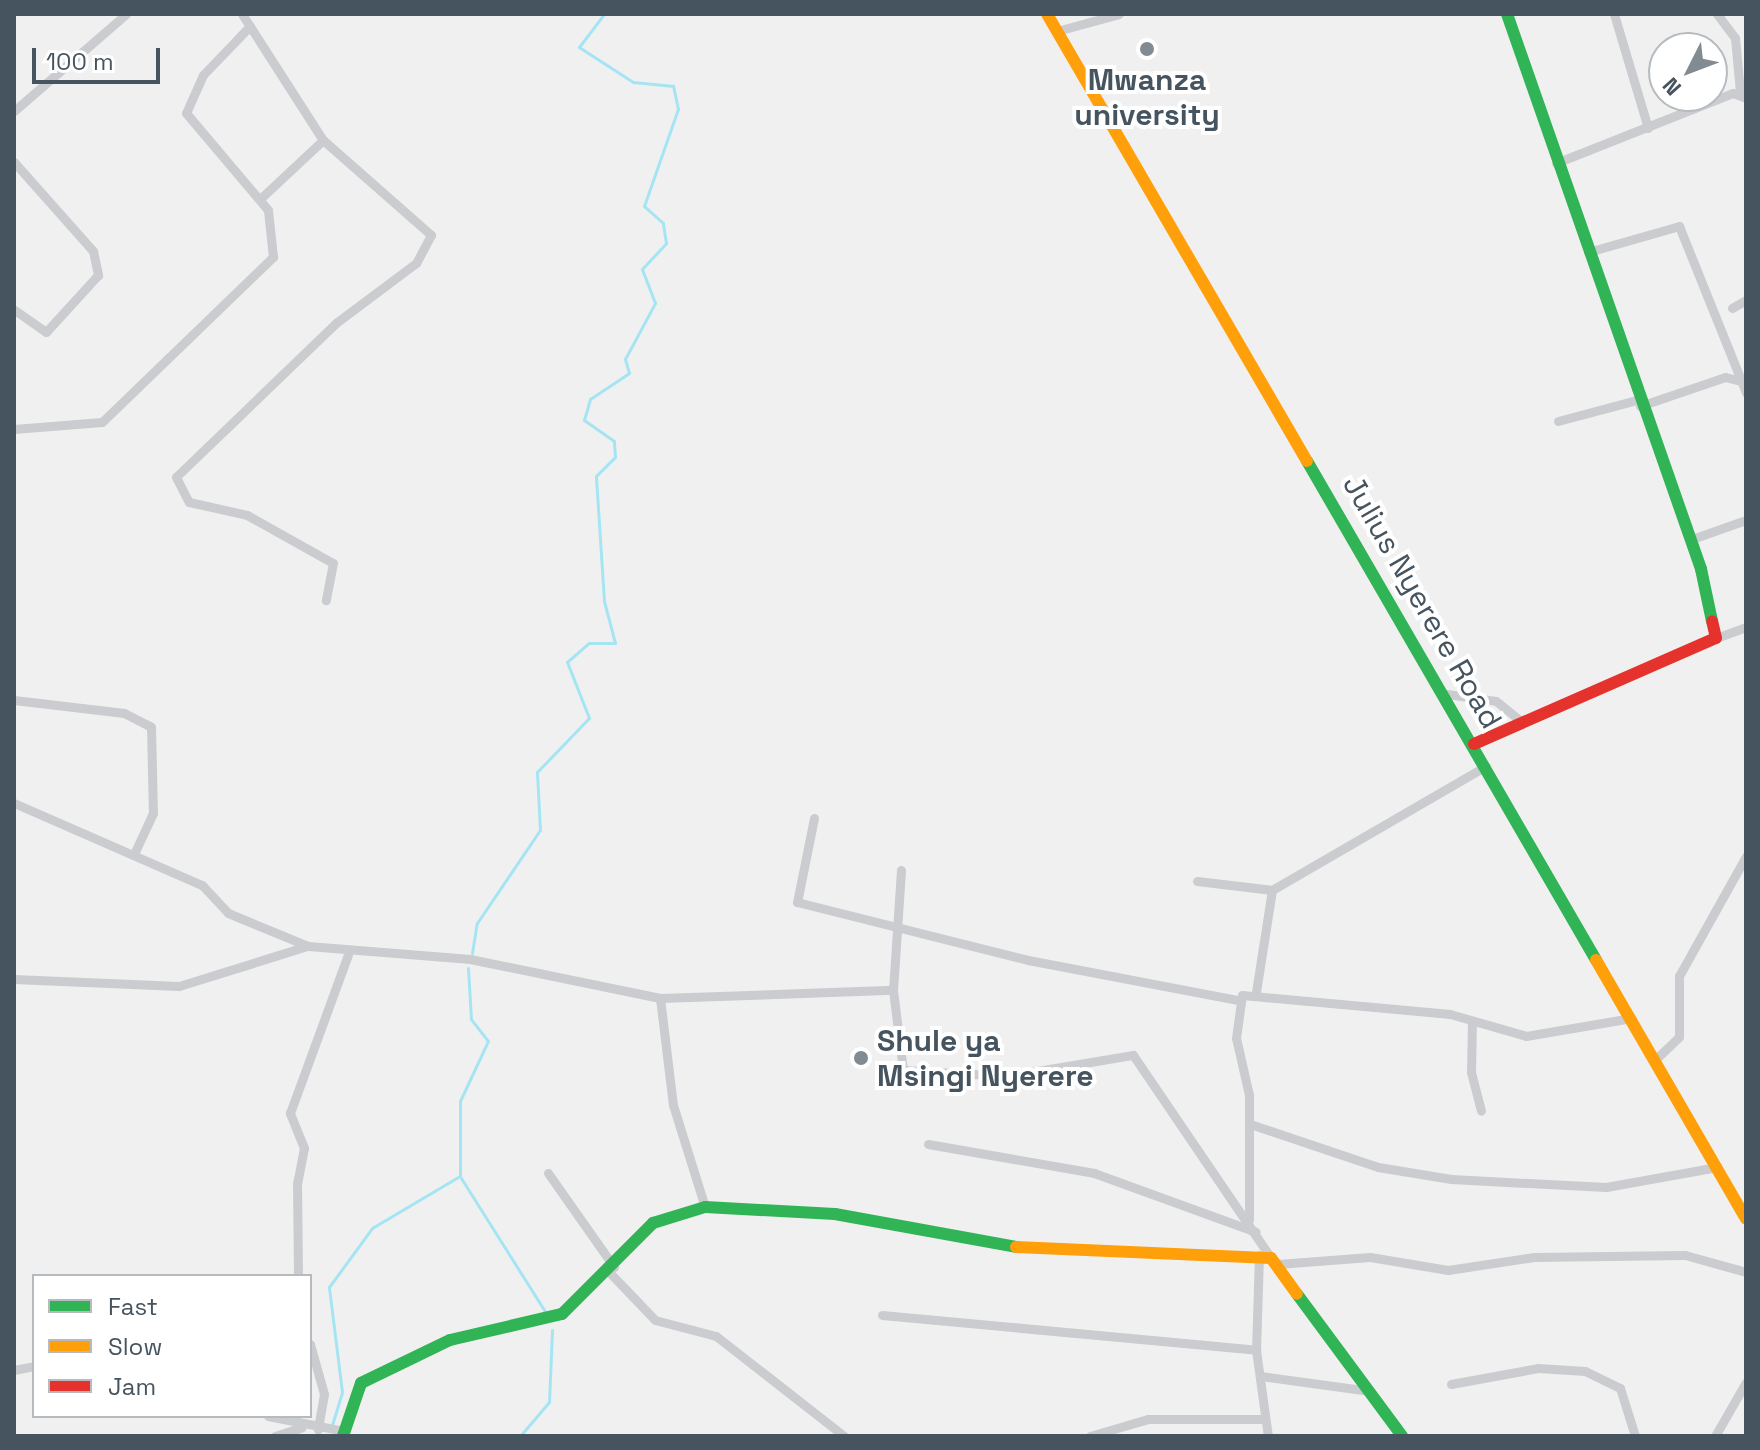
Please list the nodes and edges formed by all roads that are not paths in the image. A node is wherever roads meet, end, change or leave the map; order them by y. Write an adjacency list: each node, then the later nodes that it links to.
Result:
1 (125, 14): 10 (street)
2 (1047, 14): 8 (main road, Julius Nyerere Road)
3 (1119, 14): 8 (street)
4 (1507, 14): 14 (main road)
5 (1614, 14): 11 (street)
6 (1717, 14): 9 (street)
7 (247, 18): 12 (street); 15 (street)
8 (1057, 31): 30 (main road, Julius Nyerere Road)
9 (1743, 91): 11 (street)
10 (14, 111)
11 (1648, 128): 14 (street)
12 (323, 140): 15 (street); 27 (street)
13 (14, 162): 19 (street)
14 (1556, 163): 16 (main road)
15 (260, 199): 24 (street)
16 (1586, 253): 20 (street); 22 (main road)
17 (1746, 300): 18 (street)
18 (1732, 308)
19 (14, 310)
20 (1741, 381): 21 (street); 22 (street)
21 (1746, 393)
22 (1638, 403): 23 (street); 26 (main road)
23 (1558, 421)
24 (14, 429)
25 (1746, 520): 26 (street)
26 (1692, 539): 29 (main road)
27 (326, 600)
28 (1746, 627): 29 (street)
29 (1716, 638): 32 (main road)
30 (1447, 694): 32 (street); 33 (main road, Julius Nyerere Road)
31 (14, 700): 37 (street)
32 (1522, 722): 33 (main road)
33 (1474, 744): 34 (main road, Julius Nyerere Road)
34 (1486, 766): 41 (street); 50 (main road, Julius Nyerere Road)
35 (14, 803): 37 (street)
36 (814, 818): 42 (street)
37 (134, 854): 43 (street)
38 (1746, 856): 52 (street)
39 (901, 870): 42 (street)
40 (1197, 881): 41 (street)
41 (1272, 890): 47 (street)
42 (898, 929): 46 (street); 49 (street)
43 (308, 946): 44 (street); 45 (street)
44 (349, 952): 48 (street); 65 (street)
45 (14, 979)
46 (893, 990): 48 (street); 60 (street)
47 (1256, 992): 49 (street); 51 (street)
48 (660, 998): 58 (street)
49 (1238, 1000): 54 (street)
50 (1633, 1018): 51 (street); 52 (main road, Julius Nyerere Road)
51 (1472, 1021): 53 (street)
52 (1657, 1058): 56 (main road, Julius Nyerere Road)
53 (1481, 1111)
54 (1250, 1124): 56 (street); 60 (street)
55 (928, 1144): 61 (street)
56 (1717, 1167): 59 (main road, Julius Nyerere Road)
57 (548, 1173): 63 (street)
58 (705, 1207): 62 (main road); 63 (main road)
59 (1746, 1219)
60 (1249, 1220): 61 (street)
61 (1256, 1232): 62 (street)
62 (1269, 1259): 64 (street); 67 (street); 72 (main road)
63 (612, 1269): 77 (main road); 79 (street)
64 (1746, 1272)
65 (298, 1274)
66 (882, 1315): 67 (street)
67 (1256, 1350): 69 (street)
68 (312, 1351): 76 (street)
69 (1260, 1376): 72 (street); 74 (street)
70 (1746, 1382): 84 (street)
71 (1451, 1384): 83 (street)
72 (1370, 1391): 82 (main road)
73 (275, 1418): 75 (street)
74 (1265, 1419): 80 (street); 81 (street)
75 (303, 1426): 76 (street); 78 (street)
76 (318, 1429): 77 (street)
77 (344, 1434)
78 (275, 1436)
79 (844, 1436)
80 (1090, 1436)
81 (1268, 1436)
82 (1402, 1436)
83 (1635, 1436)
84 (1715, 1436)

